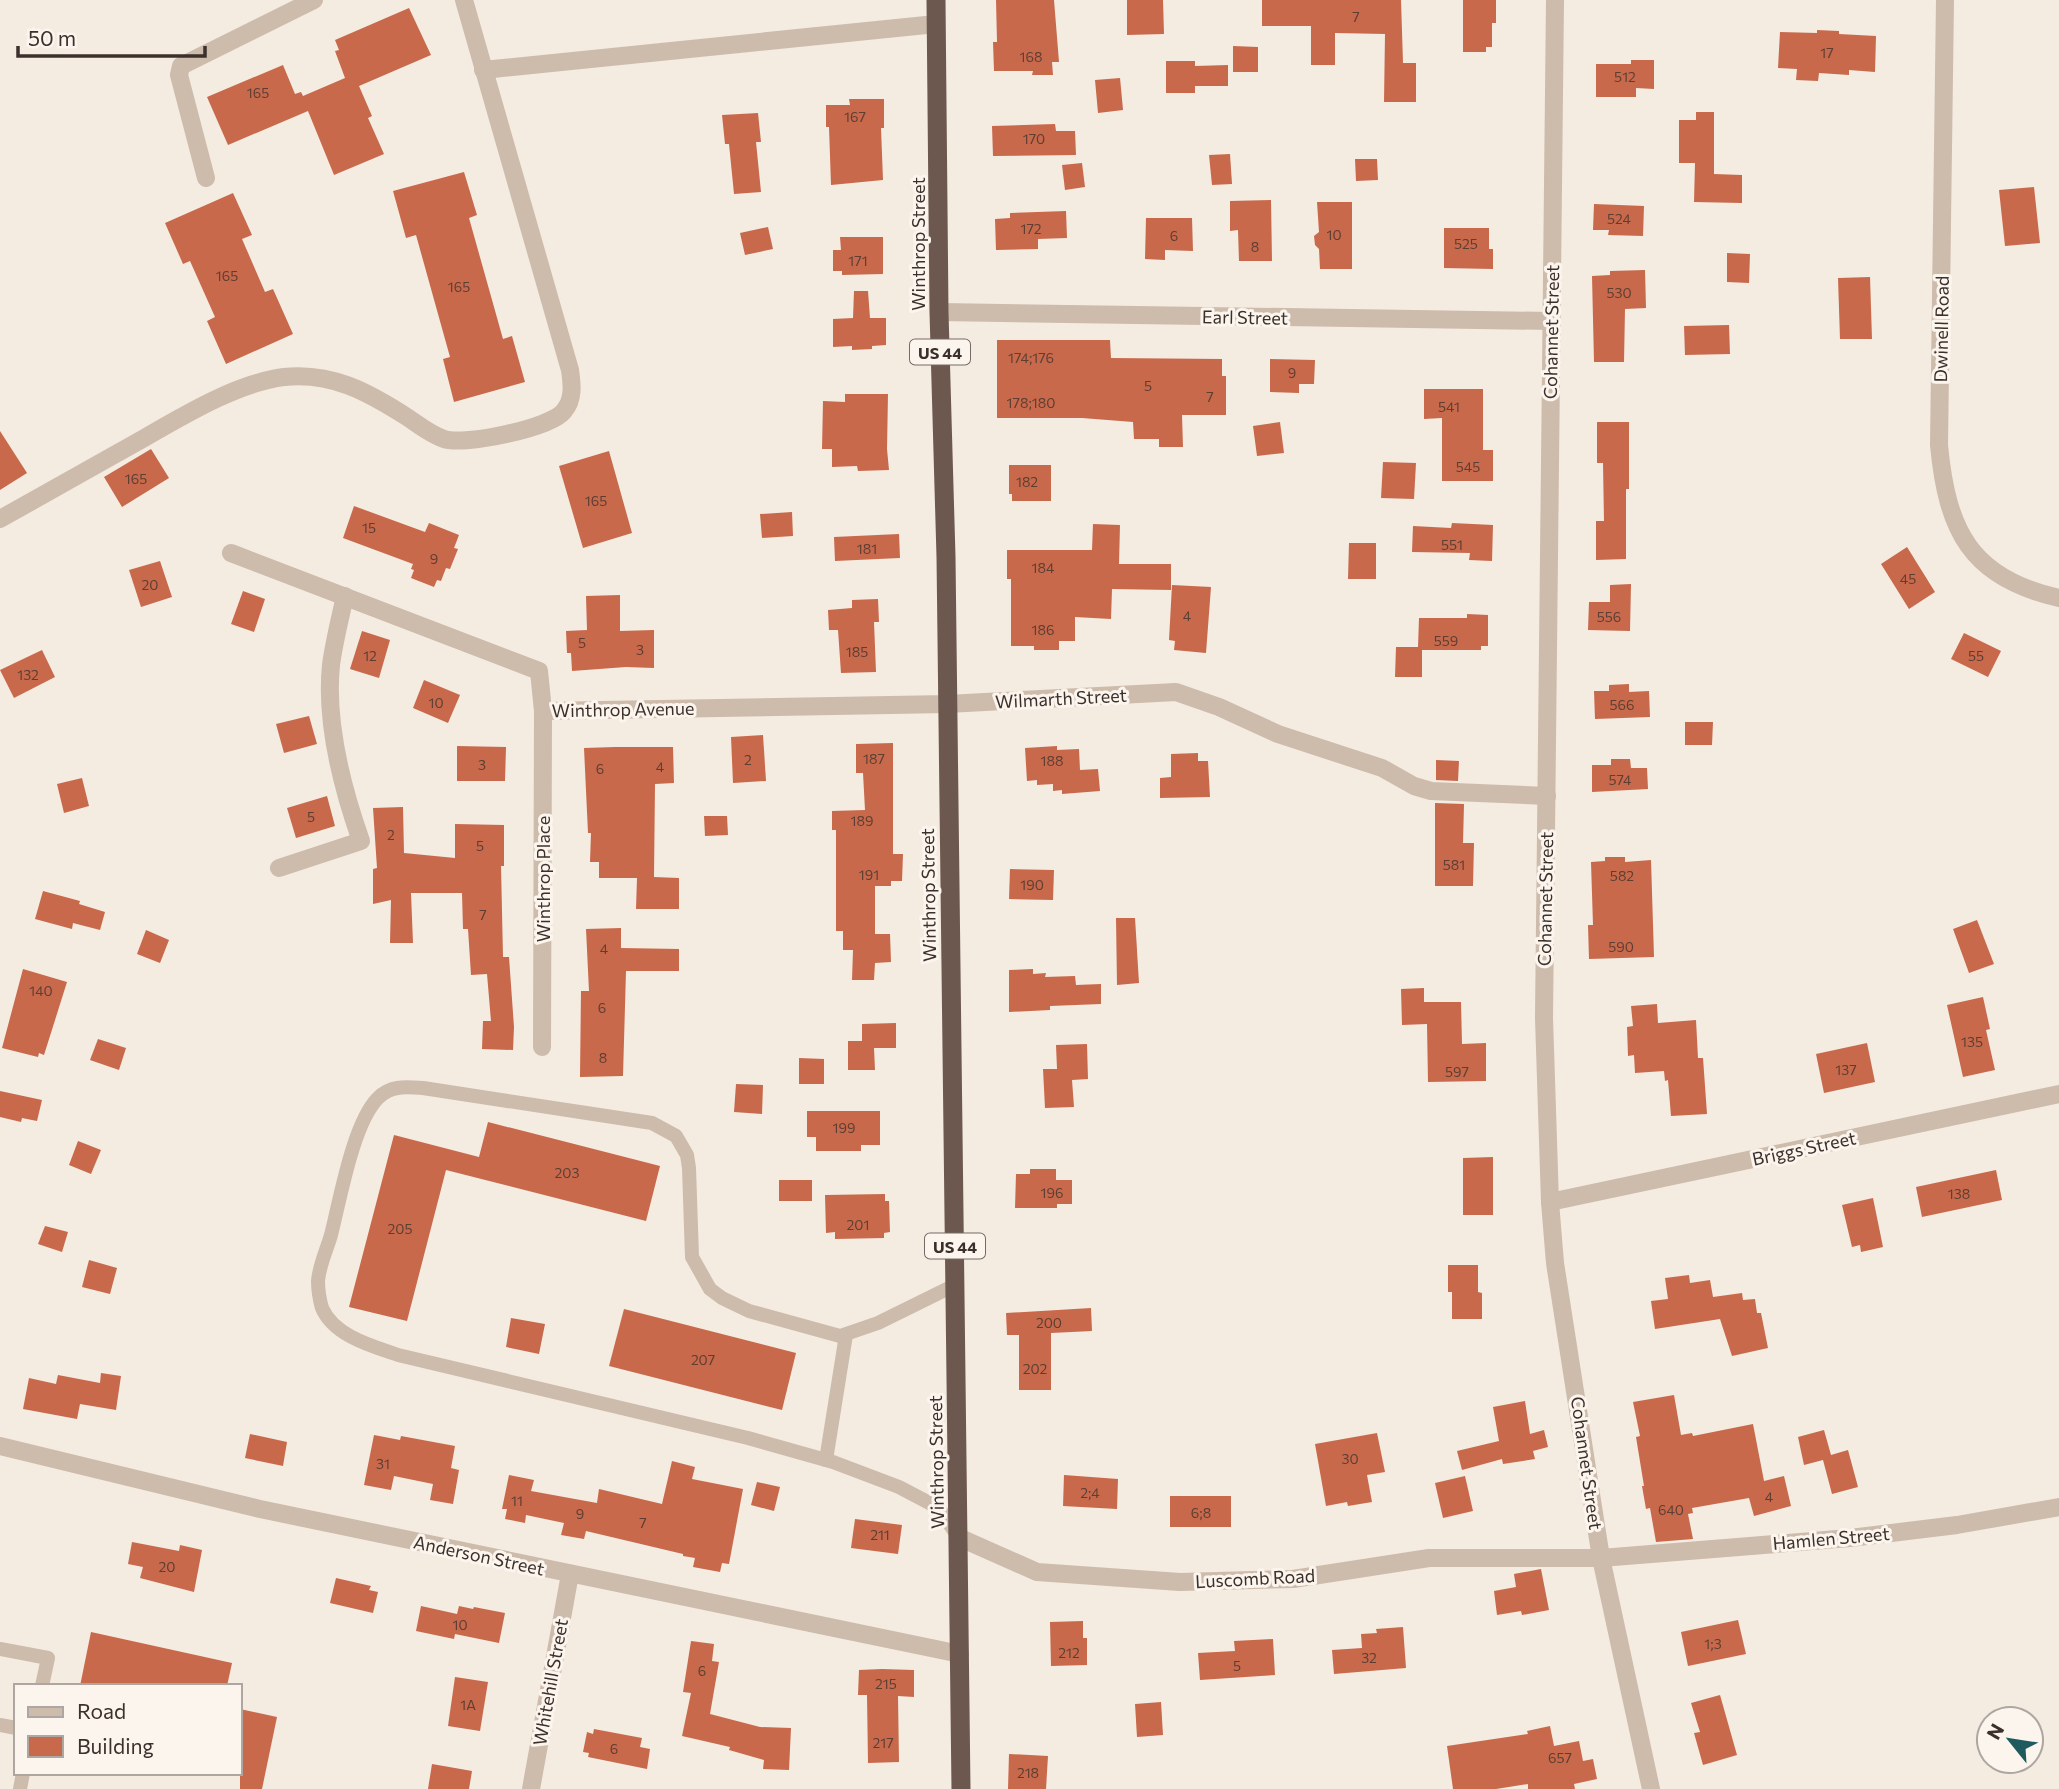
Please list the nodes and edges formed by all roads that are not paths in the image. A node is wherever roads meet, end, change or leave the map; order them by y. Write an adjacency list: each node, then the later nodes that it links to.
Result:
1 (314, 0): 8 (street)
2 (464, 0): 7 (street)
3 (936, 0): 6 (highway, Winthrop Street / US 44)
4 (1555, 0): 10 (street, Cohannet Street)
5 (1945, 0): 14 (street, Dwinell Road)
6 (936, 24): 7 (street); 9 (highway, Winthrop Street / US 44)
7 (483, 70): 11 (street)
8 (206, 178)
9 (939, 312): 10 (street, Earl Street); 15 (highway, Winthrop Street / US 44)
10 (1551, 321): 17 (street, Cohannet Street)
11 (0, 519)
12 (232, 552): 13 (street, Winthrop Avenue)
13 (345, 596): 16 (street, Winthrop Avenue); 18 (street)
14 (2059, 598)
15 (947, 704): 16 (street, Winthrop Avenue); 17 (street, Wilmarth Street); 22 (highway, Winthrop Street / US 44)
16 (543, 711): 19 (street, Winthrop Place)
17 (1547, 796): 21 (street, Cohannet Street)
18 (279, 868)
19 (542, 1047)
20 (2059, 1094): 21 (street, Briggs Street)
21 (1550, 1202): 28 (street, Cohannet Street)
22 (955, 1285): 23 (lane); 27 (highway, Winthrop Street / US 44)
23 (846, 1335): 25 (lane); 25 (lane)
24 (0, 1446): 29 (street, Anderson Street)
25 (826, 1460): 27 (lane)
26 (2059, 1507): 28 (street, Hamlen Street)
27 (958, 1537): 28 (street, Luscomb Road); 31 (highway, Winthrop Street / US 44)
28 (1601, 1558): 35 (street, Cohannet Street)
29 (570, 1574): 31 (street, Anderson Street); 33 (street, Whitehill Street)
30 (0, 1649): 32 (lane)
31 (960, 1654): 34 (highway, Winthrop Street / US 44)
32 (42, 1684)
33 (531, 1789)
34 (961, 1789)
35 (1651, 1789)

